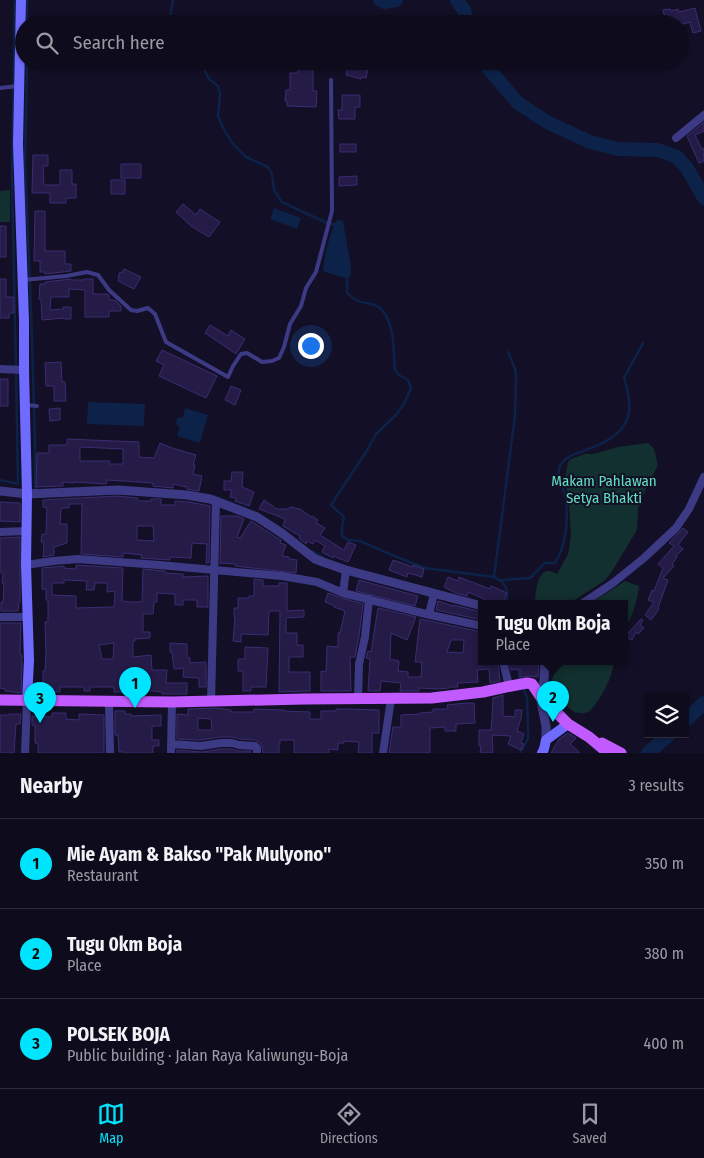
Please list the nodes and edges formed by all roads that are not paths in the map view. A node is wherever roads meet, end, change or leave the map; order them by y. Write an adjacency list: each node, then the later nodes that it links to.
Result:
1 (21, 0): 2 (main road)
2 (20, 15)
3 (17, 70): 6 (main road)
4 (331, 80): 10 (lane)
5 (0, 84): 7 (lane)
6 (16, 86): 7 (lane); 10 (main road)
7 (0, 88)
8 (704, 115): 9 (street)
9 (676, 138)
10 (23, 280): 12 (main road)
11 (0, 370): 12 (street)
12 (24, 370): 13 (main road)
13 (24, 404): 14 (lane); 17 (main road)
14 (37, 406)
15 (704, 477): 27 (street)
16 (0, 491): 17 (street)
17 (28, 494): 18 (street); 20 (main road)
18 (216, 501): 22 (street); 23 (street)
19 (0, 532): 20 (street)
20 (27, 532): 21 (main road)
21 (26, 565): 22 (street); 31 (main road)
22 (214, 570): 24 (street); 43 (street)
23 (346, 570): 24 (street); 25 (street)
24 (343, 593): 26 (street)
25 (434, 594): 28 (street); 29 (street)
26 (369, 599): 29 (street); 37 (street)
27 (588, 600)
28 (478, 605)
29 (424, 613): 32 (street)
30 (0, 617): 31 (street)
31 (28, 617): 40 (main road)
32 (478, 625)
33 (504, 665): 35 (street)
34 (545, 665): 36 (street)
35 (510, 686): 36 (main road); 38 (main road)
36 (540, 696): 44 (main road); 45 (street)
37 (358, 699): 38 (main road); 43 (main road)
38 (391, 699): 52 (street)
39 (0, 700): 40 (main road)
40 (27, 701): 41 (main road); 48 (street)
41 (109, 702): 42 (main road); 49 (street)
42 (172, 702): 43 (main road); 46 (street)
43 (211, 702)
44 (568, 724): 45 (main road); 47 (main road)
45 (546, 740): 53 (main road)
46 (171, 744): 50 (street); 51 (street)
47 (606, 749): 54 (main road)
48 (25, 753)
49 (110, 753)
50 (171, 753)
51 (257, 753)
52 (383, 753)
53 (542, 753)
54 (622, 753)

